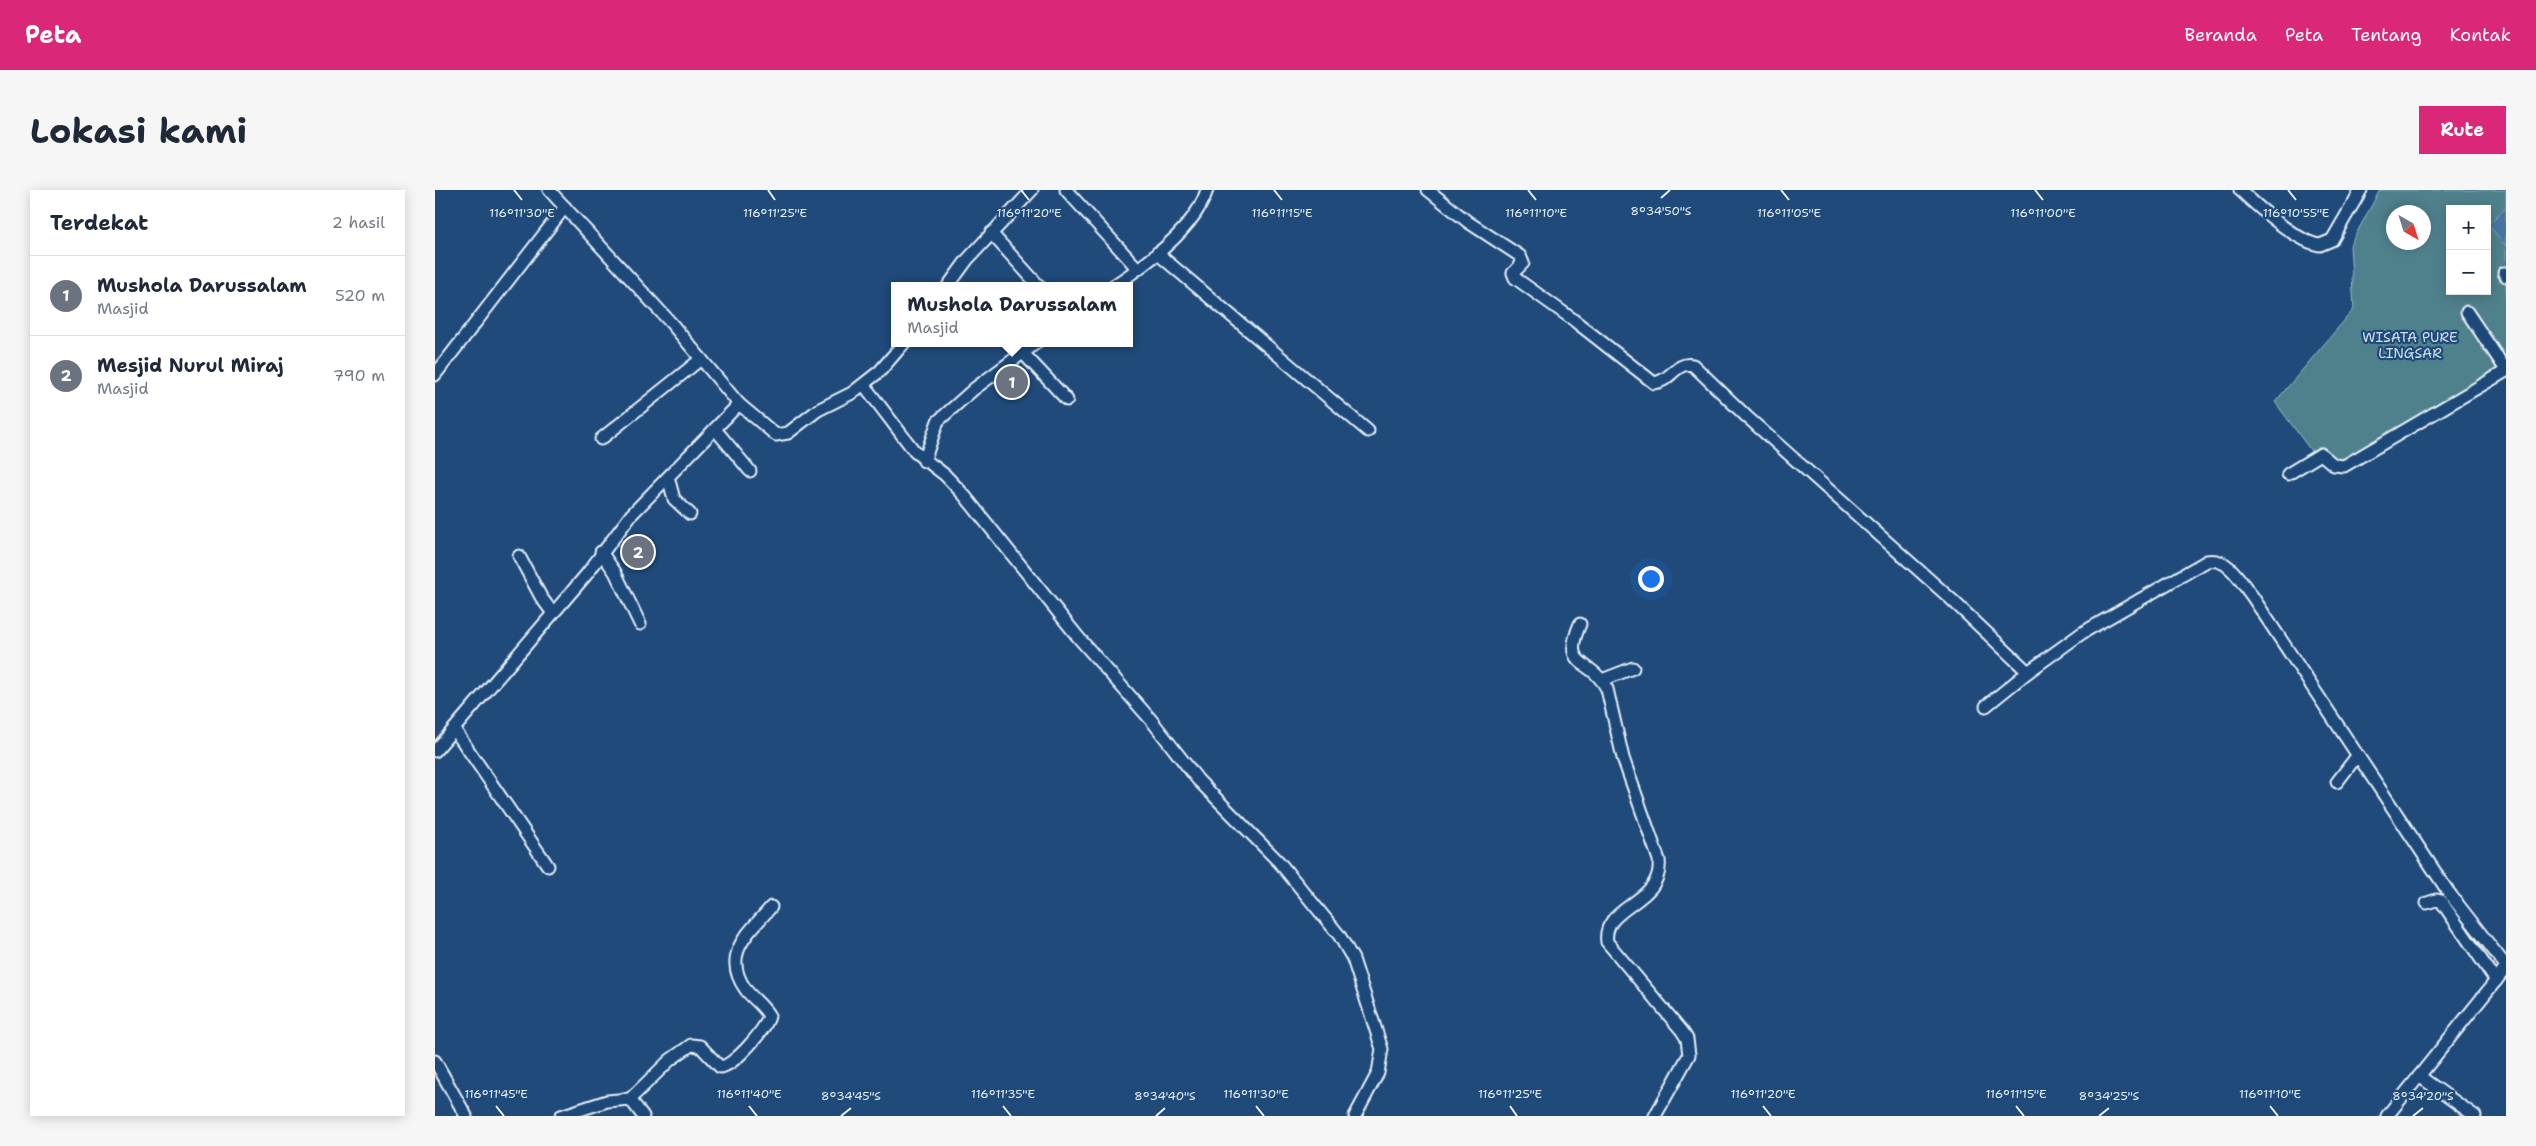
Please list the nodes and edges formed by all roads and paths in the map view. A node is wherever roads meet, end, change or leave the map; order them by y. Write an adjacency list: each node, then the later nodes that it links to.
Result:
1 (549, 190): 8 (street)
2 (1031, 190): 9 (street)
3 (1066, 190): 11 (street)
4 (1207, 190): 10 (street)
5 (1428, 190): 39 (street)
6 (2239, 190): 7 (street)
7 (2361, 190)
8 (565, 207): 19 (street); 21 (street)
9 (991, 234): 12 (street); 13 (street)
10 (1157, 253): 11 (street); 26 (street)
11 (1137, 269): 14 (street)
12 (951, 282)
13 (1035, 282)
14 (1119, 282)
15 (2467, 312): 20 (street)
16 (901, 347): 22 (street)
17 (1030, 347): 18 (street)
18 (1023, 353): 23 (street); 28 (street)
19 (701, 358): 24 (street); 27 (street)
20 (2506, 370): 30 (street)
21 (435, 375)
22 (864, 385): 24 (street); 28 (street)
23 (1067, 400)
24 (739, 404): 25 (street)
25 (715, 429): 29 (street); 31 (street)
26 (1368, 431)
27 (601, 438)
28 (924, 461): 57 (street)
29 (750, 471)
30 (2288, 474)
31 (668, 477): 32 (street); 33 (street)
32 (690, 514)
33 (601, 552): 35 (street); 36 (street)
34 (519, 556): 35 (street)
35 (552, 612): 42 (street)
36 (641, 624)
37 (1580, 624): 40 (street)
38 (1633, 668): 40 (street)
39 (2029, 672): 41 (street); 44 (street)
40 (1602, 680): 58 (street)
41 (1986, 706)
42 (454, 729): 43 (street); 46 (street)
43 (435, 751)
44 (2357, 756): 45 (street); 49 (street)
45 (2337, 782)
46 (548, 866)
47 (2427, 903): 50 (street)
48 (771, 907): 53 (street)
49 (2506, 967): 50 (street)
50 (2495, 981): 52 (street)
51 (435, 1061): 54 (street)
52 (2419, 1076): 59 (street); 60 (street)
53 (630, 1099): 55 (street); 56 (street)
54 (466, 1116)
55 (561, 1116)
56 (643, 1116)
57 (1355, 1116)
58 (1655, 1116)
59 (2387, 1116)
60 (2475, 1116)

